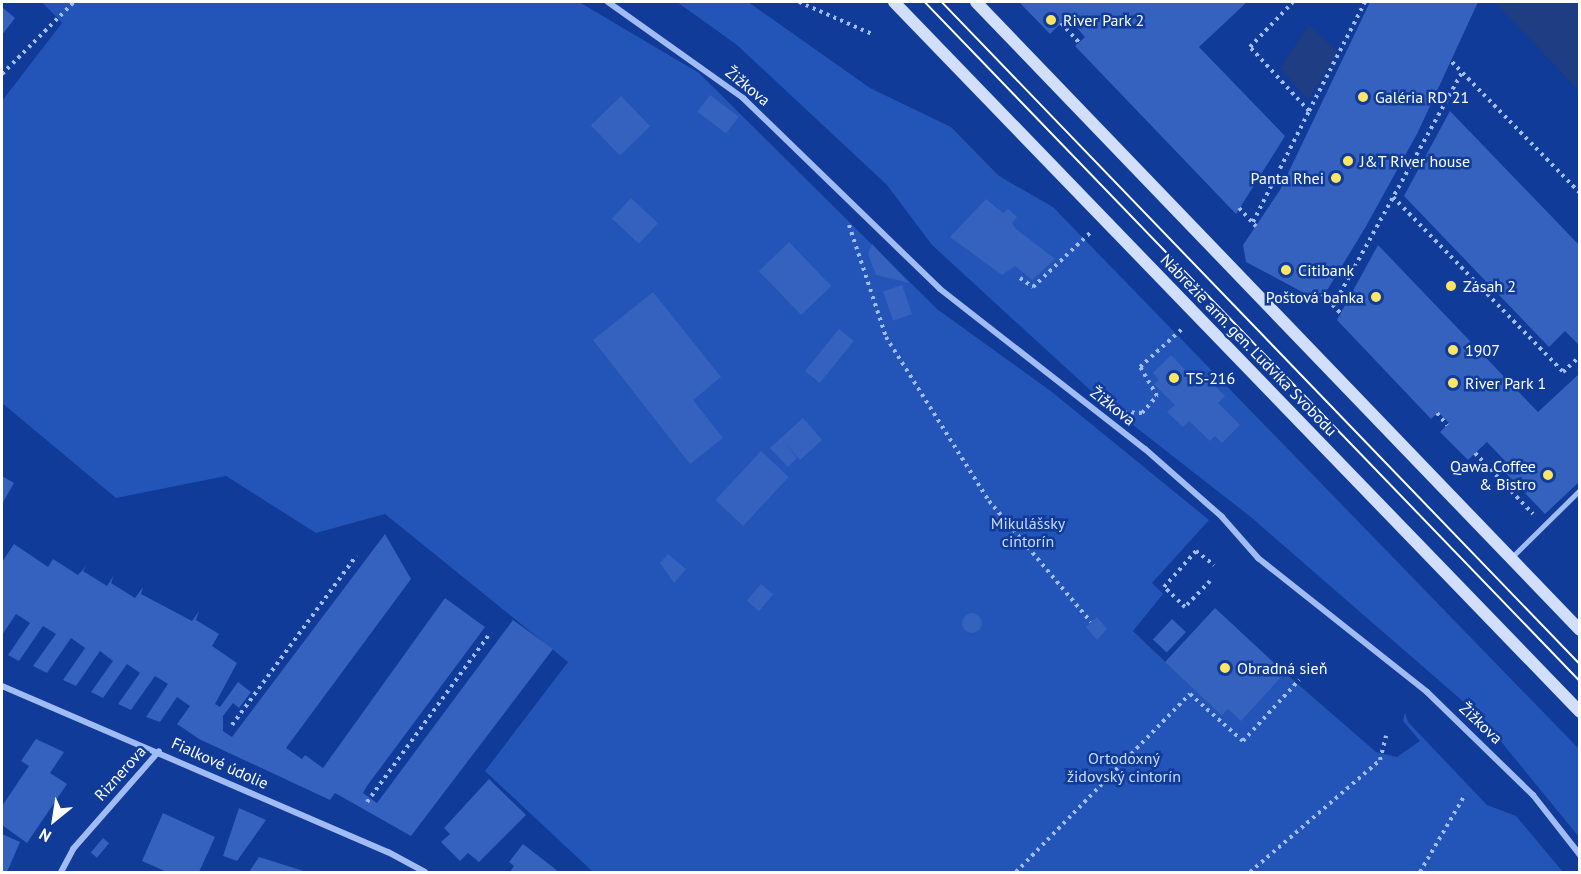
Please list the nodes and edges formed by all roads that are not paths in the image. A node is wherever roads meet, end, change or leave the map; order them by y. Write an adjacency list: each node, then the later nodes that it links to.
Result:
1 (608, 2): 10 (street, Žižkova)
2 (894, 2): 8 (main road, Nábrežie arm. gen. Ludvíka Svobodu)
3 (976, 2): 5 (main road)
4 (1580, 490): 5 (lane)
5 (1510, 559): 6 (main road)
6 (1580, 630)
7 (2, 686): 9 (street, Fialkové údolie)
8 (1580, 712)
9 (159, 751): 11 (street, Riznerova); 12 (street, Fialkové údolie)
10 (1580, 855)
11 (61, 873)
12 (425, 873)

